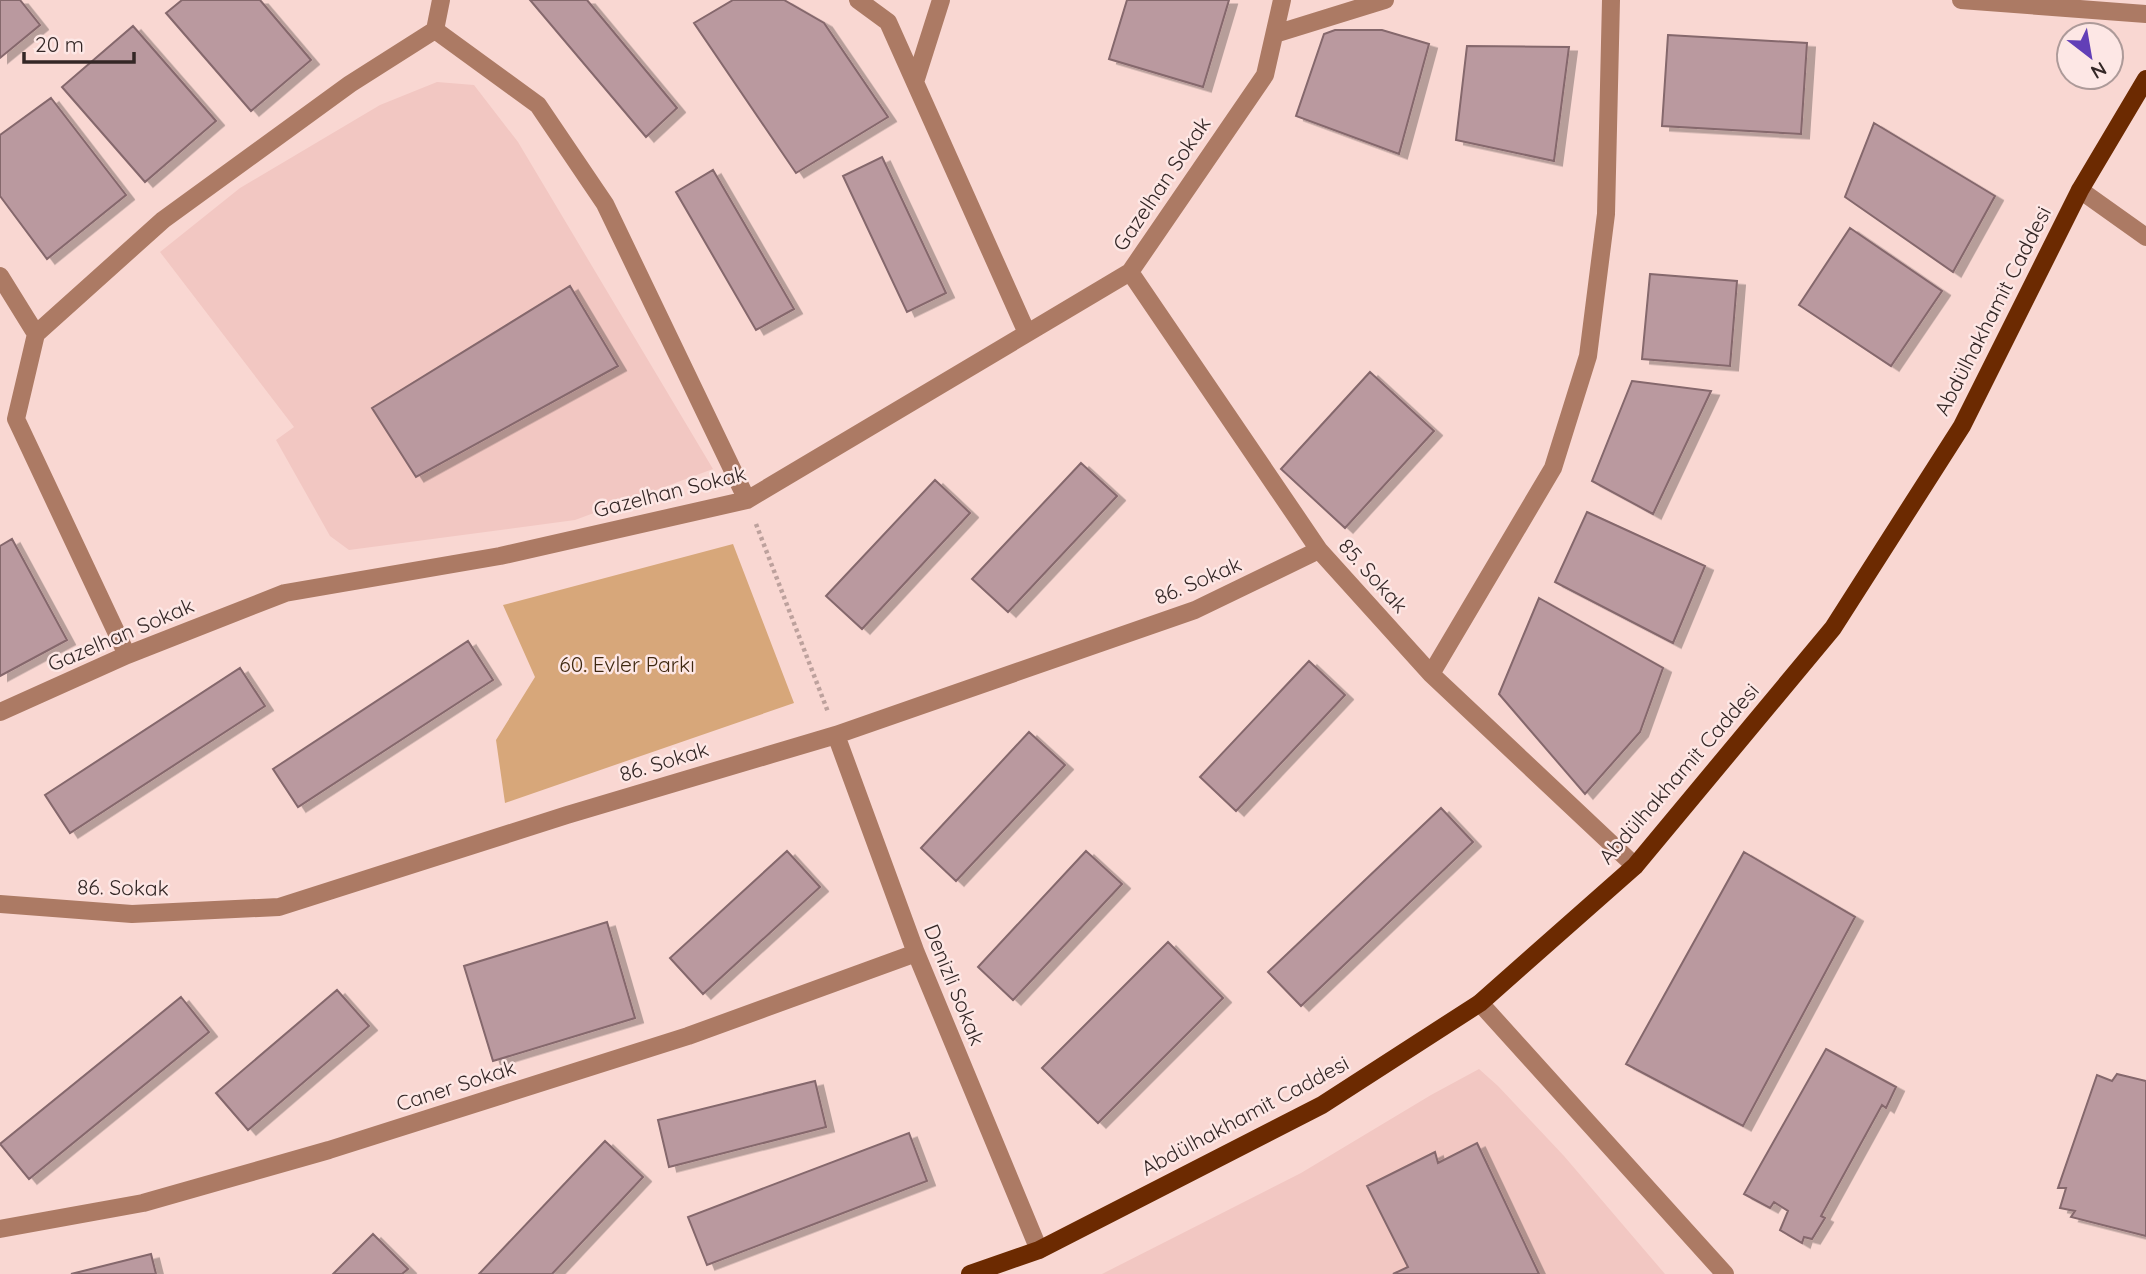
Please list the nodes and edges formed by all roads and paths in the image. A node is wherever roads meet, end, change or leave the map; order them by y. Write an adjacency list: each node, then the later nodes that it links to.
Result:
1 (442, 0): 9 (street)
2 (858, 0): 12 (street)
3 (941, 0): 12 (street)
4 (1282, 0): 10 (street, Gazelhan Sokak)
5 (1385, 0): 10 (street)
6 (1611, 0): 22 (street)
7 (1961, 0): 8 (street)
8 (2146, 14)
9 (435, 30): 18 (street); 19 (street)
10 (1275, 34): 15 (street, Gazelhan Sokak)
11 (2146, 79): 13 (main road, Abdülhakhamit Caddesi)
12 (915, 82): 17 (street)
13 (2080, 190): 14 (street); 25 (main road, Abdülhakhamit Caddesi)
14 (2146, 237)
15 (1130, 272): 17 (street, Gazelhan Sokak); 20 (street, 85. Sokak)
16 (0, 276): 18 (street)
17 (1027, 333): 19 (street, Gazelhan Sokak)
18 (36, 334): 21 (street)
19 (747, 500): 21 (street, Gazelhan Sokak); 24 (path)
20 (1319, 550): 22 (street, 85. Sokak); 24 (street, 86. Sokak)
21 (127, 655): 23 (street, Gazelhan Sokak)
22 (1431, 674): 25 (street, 85. Sokak)
23 (0, 712)
24 (836, 735): 26 (street, 86. Sokak); 27 (street, Denizli Sokak)
25 (1635, 866): 28 (main road, Abdülhakhamit Caddesi)
26 (0, 904)
27 (916, 953): 29 (street, Caner Sokak); 30 (street, Denizli Sokak)
28 (1480, 1003): 30 (main road, Abdülhakhamit Caddesi); 32 (street)
29 (0, 1229)
30 (1039, 1250): 31 (main road, Abdülhakhamit Caddesi)
31 (970, 1274)
32 (1726, 1274)

